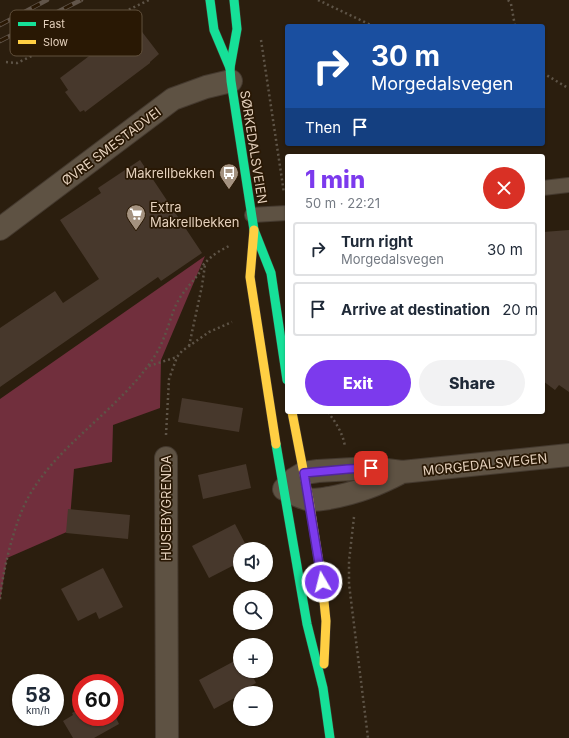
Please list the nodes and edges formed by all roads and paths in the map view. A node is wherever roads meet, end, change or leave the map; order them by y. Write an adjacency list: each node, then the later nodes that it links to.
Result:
1 (149, 0): 6 (path)
2 (210, 0): 13 (main road, SØRKEDALSVEIEN)
3 (234, 0): 13 (main road, SØRKEDALSVEIEN)
4 (318, 0): 7 (path)
5 (508, 0): 8 (path)
6 (128, 10)
7 (369, 24)
8 (514, 24)
9 (261, 38): 17 (path)
10 (32, 56): 11 (path)
11 (6, 62)
12 (545, 74): 14 (path)
13 (230, 75): 19 (main road, SØRKEDALSVEIEN); 20 (street, ØVRE SMESTADVEI)
14 (568, 88)
15 (569, 185): 16 (lane)
16 (545, 188)
17 (285, 197)
18 (285, 213): 19 (lane)
19 (252, 215): 21 (main road, SØRKEDALSVEIEN)
20 (0, 229)
21 (254, 230): 28 (main road, SØRKEDALSVEIEN); 36 (main road, SØRKEDALSVEIEN)
22 (233, 244): 23 (path)
23 (206, 262): 25 (path); 27 (path)
24 (238, 320): 25 (path, HUSEBYGRENDA)
25 (189, 346): 26 (path, HUSEBYGRENDA)
26 (177, 357): 27 (path); 33 (path, HUSEBYGRENDA)
27 (147, 366): 39 (path)
28 (285, 367)
29 (292, 414): 35 (main road, SØRKEDALSVEIEN)
30 (329, 414): 31 (path)
31 (346, 452)
32 (569, 455): 34 (street, MORGEDALSVEGEN)
33 (166, 458): 41 (street, HUSEBYGRENDA)
34 (402, 472): 35 (street, MORGEDALSVEGEN); 37 (street, MORGEDALSVEGEN)
35 (304, 473): 36 (street); 37 (main road, SØRKEDALSVEIEN)
36 (284, 489): 37 (street); 40 (main road, SØRKEDALSVEIEN)
37 (309, 500): 40 (main road, SØRKEDALSVEIEN)
38 (353, 513): 43 (path)
39 (0, 599)
40 (324, 688): 42 (main road, SØRKEDALSVEIEN)
41 (167, 738)
42 (330, 738)
43 (368, 738)

